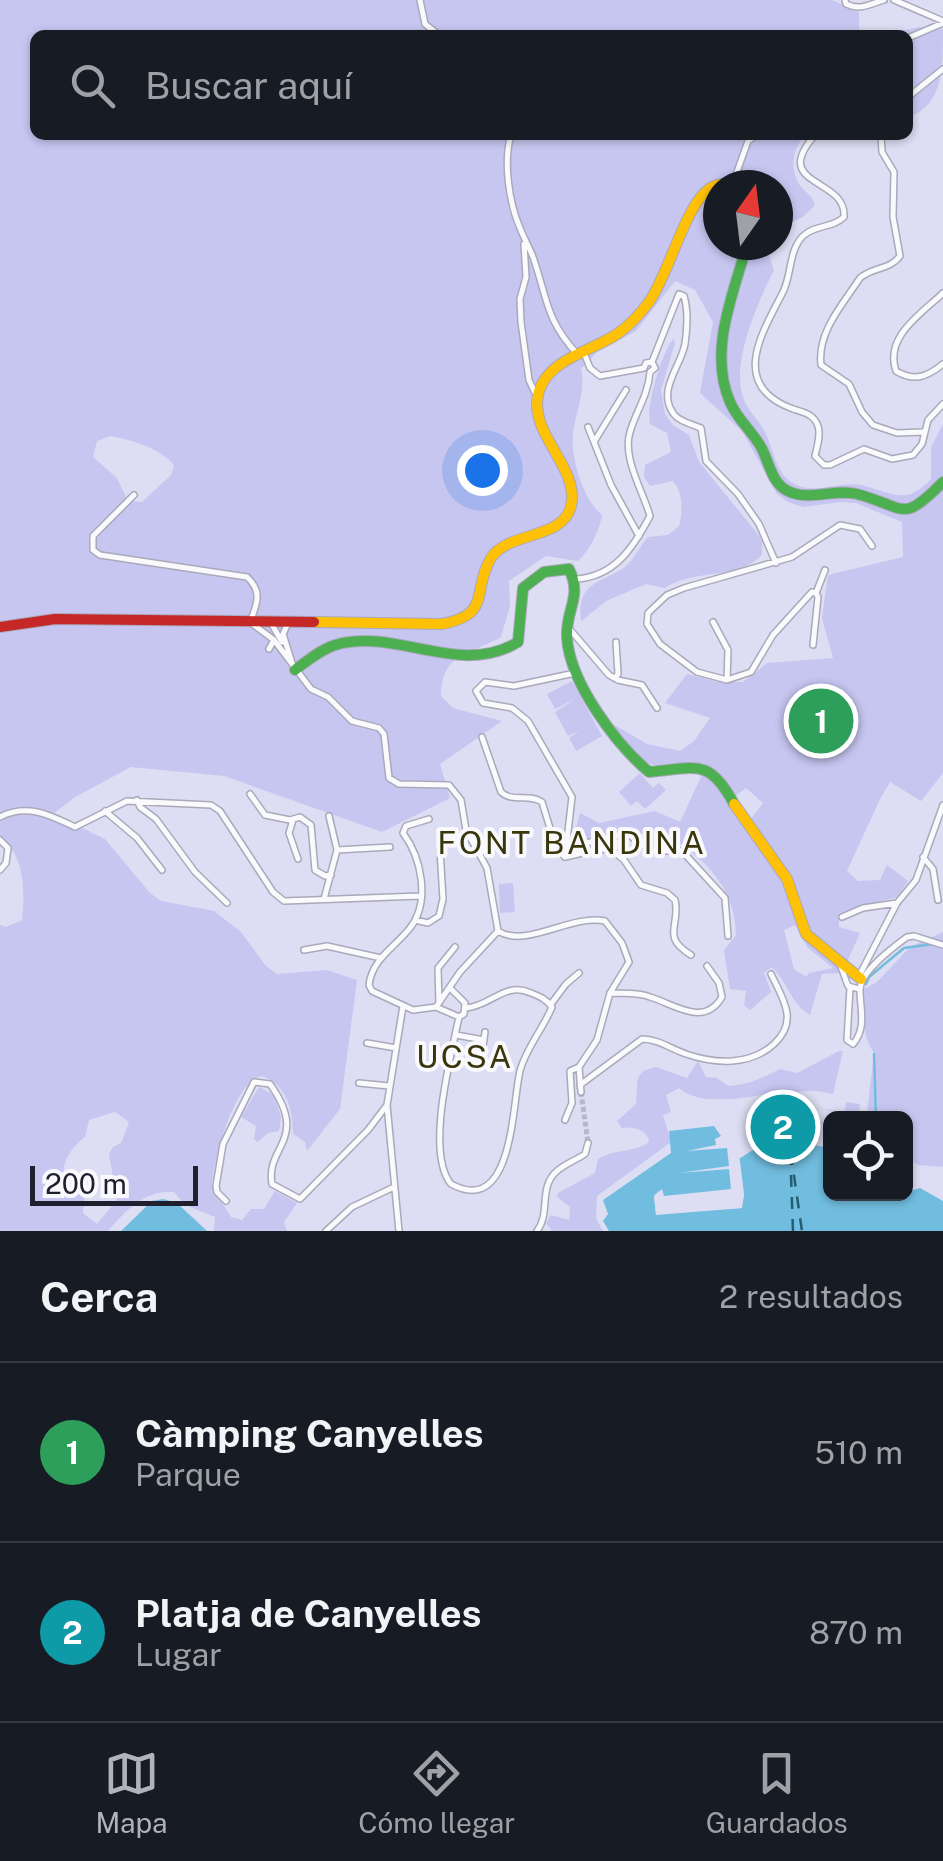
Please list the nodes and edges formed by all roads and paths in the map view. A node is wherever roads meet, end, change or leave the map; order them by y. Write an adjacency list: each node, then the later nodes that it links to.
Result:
1 (420, 0): 6 (street)
2 (846, 0): 3 (street)
3 (884, 0)
4 (894, 0): 5 (street)
5 (943, 22): 7 (street)
6 (433, 30)
7 (913, 36)
8 (943, 69): 9 (street)
9 (913, 93)
10 (511, 140): 16 (street)
11 (750, 140): 14 (street)
12 (811, 140): 26 (street)
13 (881, 140): 26 (street)
14 (739, 170)
15 (703, 195): 19 (main road)
16 (524, 236): 19 (street); 23 (street)
17 (742, 260): 28 (main road)
18 (943, 294): 20 (street)
19 (581, 354): 21 (street); 23 (main road)
20 (943, 364)
21 (647, 370): 30 (street); 32 (street)
22 (626, 390): 27 (street)
23 (537, 396): 39 (main road)
24 (943, 404): 26 (street)
25 (588, 427): 27 (street)
26 (923, 432)
27 (594, 442): 30 (street)
28 (943, 482)
29 (134, 495): 36 (street)
30 (640, 536): 34 (street)
31 (872, 546): 32 (street)
32 (776, 564): 50 (street)
33 (825, 570): 35 (street)
34 (576, 579): 40 (main road); 47 (main road)
35 (816, 593): 44 (street); 50 (street)
36 (250, 622): 38 (main road); 41 (main road); 42 (street)
37 (713, 622): 50 (street)
38 (271, 623): 39 (main road); 46 (street)
39 (288, 623): 46 (street)
40 (567, 626): 48 (main road); 49 (street)
41 (0, 628)
42 (274, 640): 45 (street); 47 (street)
43 (616, 642): 49 (street)
44 (813, 644)
45 (269, 649)
46 (288, 654): 47 (street)
47 (295, 670): 67 (street)
48 (575, 673): 64 (street); 91 (main road)
49 (614, 679): 51 (street)
50 (728, 680)
51 (657, 708)
52 (482, 737): 68 (street)
53 (250, 794): 59 (street)
54 (137, 800): 56 (street); 75 (street); 77 (street)
55 (943, 805): 69 (street)
56 (106, 811): 57 (street); 72 (street)
57 (0, 816)
58 (329, 816): 65 (street)
59 (292, 820): 70 (street); 73 (street)
60 (429, 820): 74 (street)
61 (0, 840): 71 (street)
62 (492, 843): 67 (street)
63 (390, 847): 65 (street)
64 (566, 848): 68 (street); 82 (street)
65 (337, 850): 73 (street)
66 (440, 850): 80 (street)
67 (480, 854): 81 (street)
68 (565, 857): 86 (street)
69 (923, 857): 76 (street); 78 (street)
70 (298, 859)
71 (0, 870)
72 (162, 870)
73 (331, 876): 75 (street)
74 (420, 896): 75 (street); 80 (street)
75 (324, 899)
76 (938, 900)
77 (227, 903)
78 (898, 904): 79 (street); 91 (street)
79 (842, 917)
80 (414, 920): 87 (street)
81 (498, 931): 92 (street); 93 (street)
82 (728, 936)
83 (943, 944): 91 (street)
84 (455, 948): 95 (street)
85 (304, 950): 87 (street)
86 (691, 954)
87 (380, 958): 96 (street)
88 (706, 966): 93 (street)
89 (580, 973): 94 (street)
90 (771, 974): 103 (street)
91 (857, 980): 91 (street)
92 (451, 990): 95 (street); 97 (street)
93 (610, 994): 103 (street)
94 (551, 1004): 97 (street); 99 (street)
95 (437, 1005): 96 (street); 98 (street)
96 (403, 1006): 101 (street)
97 (466, 1008): 98 (street)
98 (459, 1017): 99 (street)
99 (456, 1035): 102 (street)
100 (367, 1043): 101 (street)
101 (396, 1048): 105 (street)
102 (482, 1053)
103 (578, 1068): 107 (street)
104 (359, 1083): 105 (street)
105 (390, 1086): 106 (street)
106 (387, 1105): 111 (street); 112 (street)
107 (565, 1120)
108 (588, 1142): 110 (street)
109 (597, 1148): 110 (street)
110 (585, 1154): 115 (street)
111 (394, 1188): 113 (street); 114 (street)
112 (226, 1201)
113 (326, 1231)
114 (400, 1231)
115 (537, 1231)

